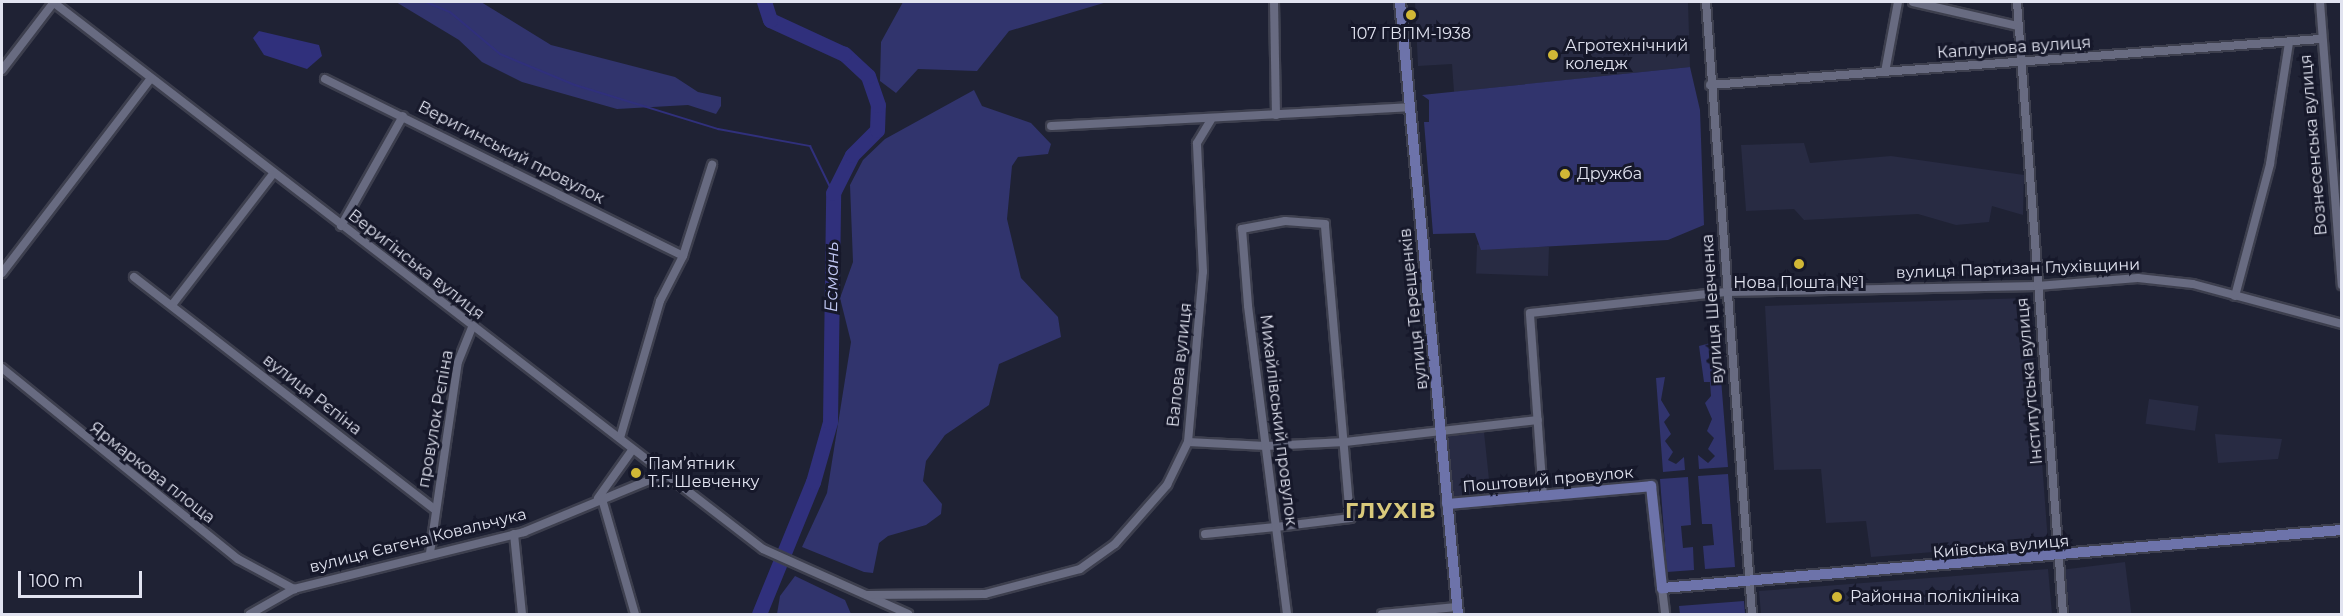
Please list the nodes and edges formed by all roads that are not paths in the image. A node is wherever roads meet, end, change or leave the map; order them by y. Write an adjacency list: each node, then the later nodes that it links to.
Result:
1 (53, 2): 13 (street); 15 (street, Веригінська вулиця)
2 (1274, 2): 19 (street)
3 (1400, 2): 18 (main road, вулиця Терещенків)
4 (1706, 2): 17 (street, вулиця Шевченка)
5 (1898, 2): 14 (street)
6 (1913, 2): 9 (street)
7 (2017, 2): 9 (street, Інститутська вулиця)
8 (2321, 2): 10 (street, Вознесенська вулиця)
9 (2018, 26): 12 (street, Інститутська вулиця)
10 (2320, 39): 11 (street, Каплунова вулиця); 29 (street, Вознесенська вулиця)
11 (2289, 42): 12 (street, Каплунова вулиця); 32 (street)
12 (2023, 62): 14 (street, Каплунова вулиця); 30 (street, Інститутська вулиця)
13 (2, 70)
14 (1885, 72): 17 (street, Каплунова вулиця)
15 (150, 78): 24 (street, Веригінська вулиця); 27 (street)
16 (325, 79): 20 (street, Веригинський провулок)
17 (1710, 85): 31 (street, вулиця Шевченка)
18 (1409, 107): 19 (street); 38 (main road, вулиця Терещенків)
19 (1276, 115): 21 (street)
20 (403, 116): 25 (street); 26 (street, Веригинський провулок)
21 (1211, 120): 22 (street); 40 (street, Валова вулиця)
22 (1051, 126)
23 (712, 165): 26 (street)
24 (273, 174): 25 (street, Веригінська вулиця); 33 (street)
25 (341, 226): 35 (street, Веригінська вулиця)
26 (683, 256): 39 (street)
27 (2, 273)
28 (134, 277): 33 (street, вулиця Рєпіна)
29 (2342, 285)
30 (2037, 286): 31 (street, вулиця Партизан Глухівщини); 32 (street, вулиця Партизан Глухівщини); 54 (street, Інститутська вулиця)
31 (1726, 292): 37 (street, вулиця Партизан Глухівщини); 55 (street, вулиця Шевченка)
32 (2235, 296): 34 (street, вулиця Партизан Глухівщини)
33 (172, 305): 48 (street, вулиця Рєпіна)
34 (2342, 324)
35 (471, 327): 39 (street, Веригінська вулиця); 48 (street, провулок Рєпіна)
36 (2, 368): 57 (street, Ярмаркова площа)
37 (1538, 420): 38 (street); 45 (street)
38 (1441, 434): 41 (street); 47 (main road, вулиця Терещенків)
39 (620, 438): 43 (street, Веригінська вулиця)
40 (1188, 442): 42 (street); 58 (street, Валова вулиця)
41 (1345, 442): 42 (street); 42 (street, Михайлівський провулок); 49 (street)
42 (1266, 446): 49 (street, Михайлівський провулок)
43 (633, 449): 44 (street, Веригінська вулиця); 46 (street)
44 (664, 474): 46 (street, вулиця Євгена Ковальчука); 58 (street, Веригінська вулиця)
45 (1543, 496): 47 (main road, Поштовий провулок); 56 (main road, Поштовий провулок)
46 (599, 500): 51 (street, вулиця Євгена Ковальчука); 62 (street)
47 (1447, 504): 59 (main road, вулиця Терещенків)
48 (434, 509): 53 (street, провулок Рєпіна)
49 (1276, 527): 52 (street); 64 (street, Михайлівський провулок)
50 (2342, 531): 54 (main road, Київська вулиця)
51 (514, 534): 53 (street, вулиця Євгена Ковальчука); 61 (street)
52 (1205, 534)
53 (430, 553): 57 (street, вулиця Євгена Ковальчука)
54 (2059, 558): 55 (main road, Київська вулиця); 68 (street, Інститутська вулиця)
55 (1749, 582): 56 (main road, Київська вулиця); 67 (street, вулиця Шевченка)
56 (1662, 588): 66 (street)
57 (294, 589): 60 (street, вулиця Євгена Ковальчука)
58 (861, 596): 63 (street)
59 (1457, 611): 65 (street)
60 (250, 615)
61 (522, 615)
62 (635, 615)
63 (908, 615)
64 (1287, 615)
65 (1382, 615)
66 (1665, 615)
67 (1752, 615)
68 (2063, 615)

